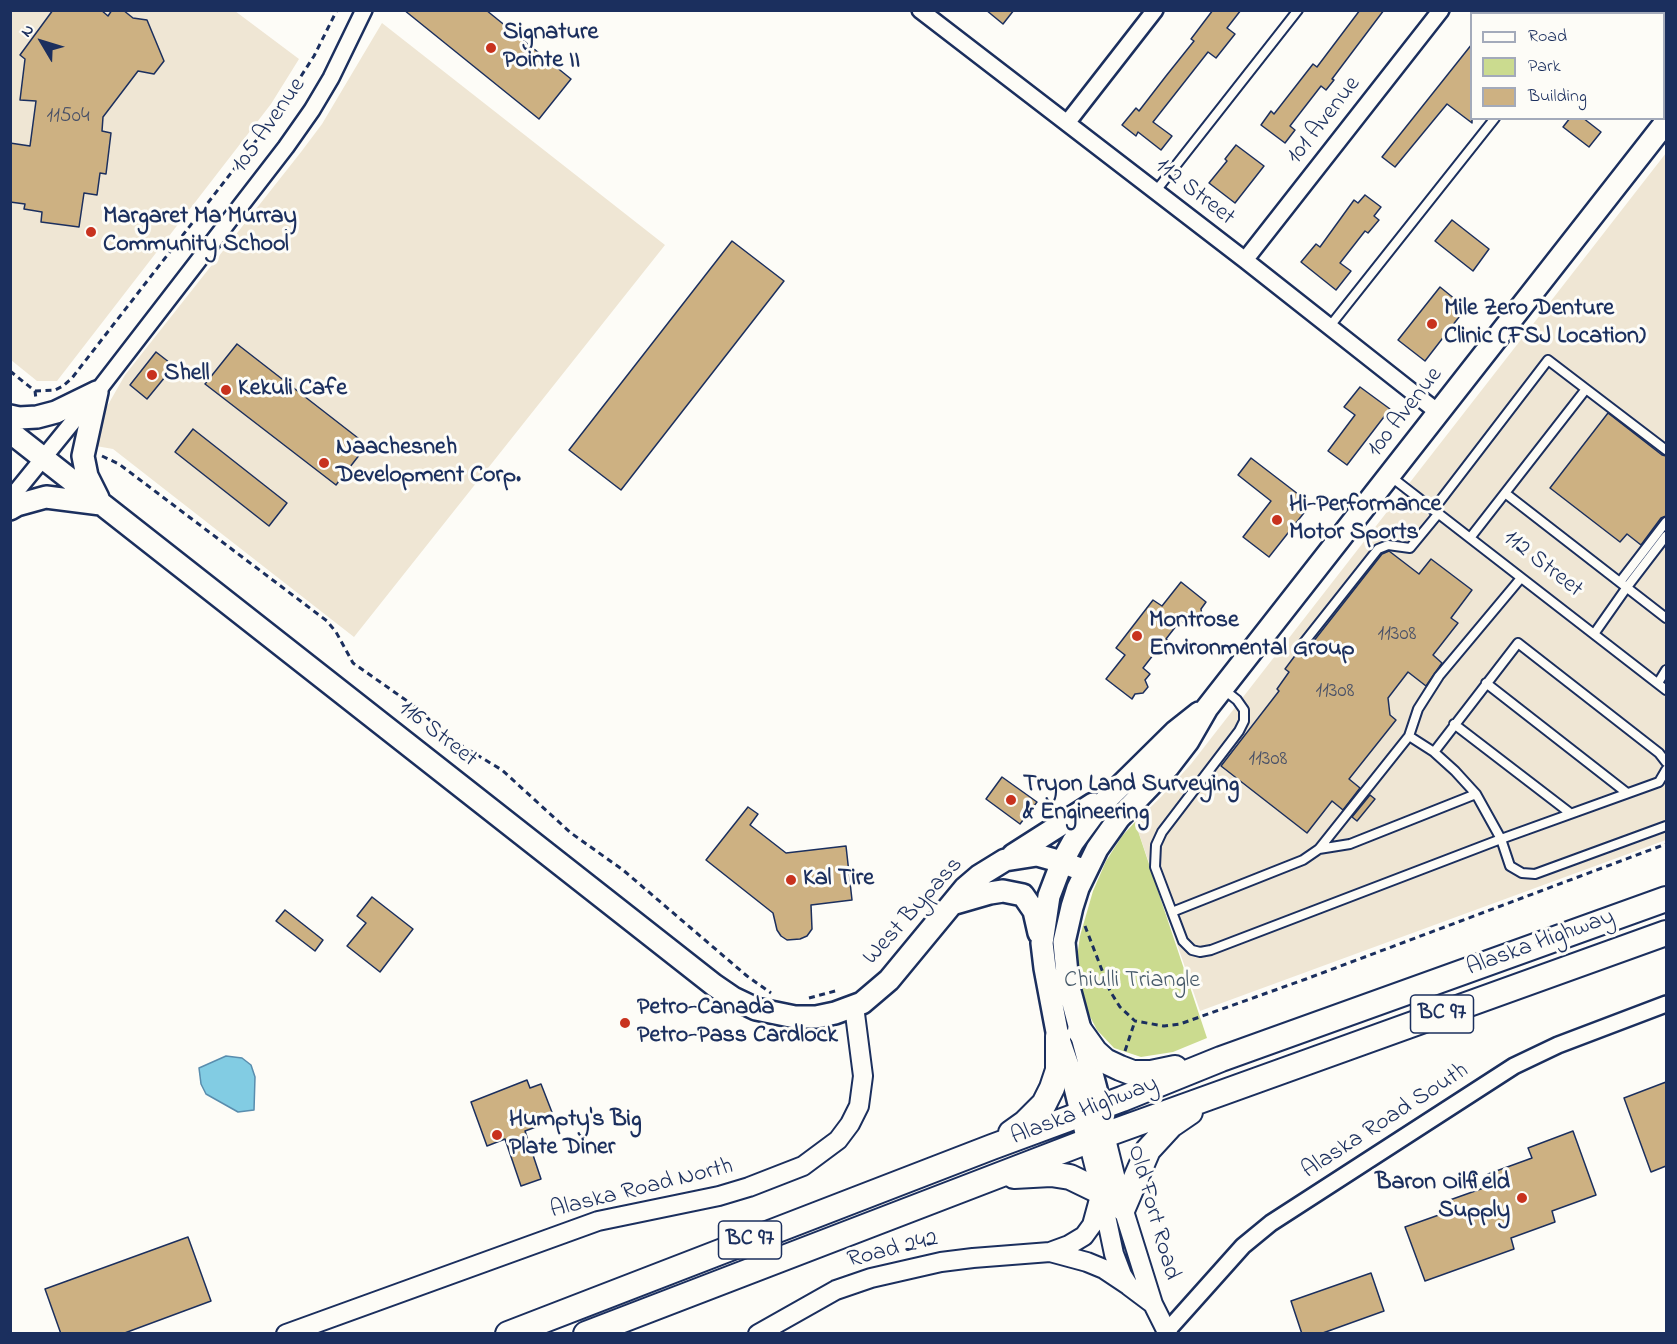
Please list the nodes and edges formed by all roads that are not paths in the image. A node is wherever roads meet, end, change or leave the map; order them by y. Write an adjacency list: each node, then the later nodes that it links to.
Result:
1 (363, 10): 13 (street, 105 Avenue)
2 (920, 10): 8 (street, 112 Street)
3 (1155, 10): 8 (street)
4 (1298, 10): 9 (lane)
5 (1441, 10): 10 (street, 101 Avenue)
6 (1493, 120): 11 (lane)
7 (1666, 122): 14 (main road, 100 Avenue)
8 (1067, 123): 9 (street, 112 Street)
9 (1155, 192): 10 (street, 112 Street)
10 (1245, 260): 11 (street, 112 Street)
11 (1330, 326): 14 (street, 112 Street)
12 (1586, 389): 17 (lane); 20 (lane); 24 (lane)
13 (97, 392): 15 (main road); 18 (street, 105 Avenue); 22 (main road)
14 (1439, 413): 19 (main road, 100 Avenue)
15 (10, 416)
16 (10, 432): 18 (main road, 116 Street)
17 (1666, 450)
18 (44, 458): 21 (street, 105 Avenue); 22 (main road, 116 Street)
19 (1389, 476): 24 (lane, 112 Street); 36 (main road, 100 Avenue)
20 (1505, 493): 27 (lane); 29 (lane)
21 (10, 499)
22 (101, 504): 23 (main road); 60 (main road, 116 Street)
23 (10, 509)
24 (1436, 512): 27 (lane, 112 Street); 32 (lane)
25 (1666, 522): 29 (lane)
26 (1666, 536): 29 (lane)
27 (1470, 538): 28 (lane, 112 Street)
28 (1521, 578): 31 (lane, 112 Street); 40 (lane)
29 (1624, 585): 30 (lane); 31 (lane)
30 (1666, 618)
31 (1594, 634): 35 (lane, 112 Street)
32 (1302, 645)
33 (1666, 670): 35 (lane)
34 (1486, 683): 39 (lane); 42 (lane); 45 (lane)
35 (1658, 683): 37 (lane, 112 Street)
36 (1223, 689): 38 (main road, 100 Avenue); 56 (lane)
37 (1666, 690)
38 (1207, 708): 44 (main road, 100 Avenue); 53 (main road, 100 Avenue)
39 (1455, 724): 41 (lane); 47 (lane)
40 (1410, 735): 41 (lane); 50 (lane)
41 (1434, 752): 46 (lane)
42 (1666, 762)
43 (1666, 770): 45 (lane)
44 (1127, 778): 51 (main road); 52 (main road, 100 Avenue)
45 (1627, 793): 47 (lane)
46 (1476, 794): 49 (lane); 50 (lane)
47 (1570, 813): 49 (lane)
48 (1666, 826): 49 (lane)
49 (1501, 838): 56 (lane)
50 (1319, 849): 56 (lane)
51 (1005, 860): 52 (main road, West Bypass); 55 (main road, West Bypass)
52 (1062, 862): 53 (main road, West Bypass); 58 (main road, 100 Avenue)
53 (1085, 871): 61 (main road, 100 Avenue)
54 (1666, 899): 62 (highway, Alaska Highway / BC 97)
55 (951, 904): 58 (main road); 60 (main road, West Bypass)
56 (1172, 912)
57 (1666, 933): 63 (highway, Alaska Highway / BC 97)
58 (1042, 943): 61 (main road, 100 Avenue)
59 (1666, 1004): 73 (street, Alaska Road South)
60 (854, 1006): 74 (street, Alaska Road North)
61 (1069, 1034): 62 (highway); 64 (main road, 100 Avenue); 66 (highway)
62 (1221, 1059): 64 (highway, Alaska Highway / BC 97)
63 (1217, 1095): 65 (highway, Alaska Highway / BC 97); 69 (highway)
64 (1091, 1110): 65 (main road, 100 Avenue); 66 (highway, Alaska Highway / BC 97)
65 (1096, 1138): 67 (highway, Alaska Highway / BC 97); 68 (street, Old Fort Road); 69 (street, Old Fort Road)
66 (992, 1147): 75 (highway, Alaska Highway / BC 97)
67 (996, 1176): 68 (highway); 76 (highway, Alaska Highway / BC 97)
68 (1101, 1192): 70 (street, Road 242); 71 (street, Old Fort Road)
69 (1123, 1208): 72 (street, Old Fort Road)
70 (1050, 1252): 71 (street, Road 242); 77 (street, Road 242)
71 (1129, 1286): 72 (street, Old Fort Road)
72 (1153, 1304): 73 (street, Old Fort Road)
73 (1168, 1332)
74 (286, 1334)
75 (508, 1334)
76 (586, 1334)
77 (758, 1334)

